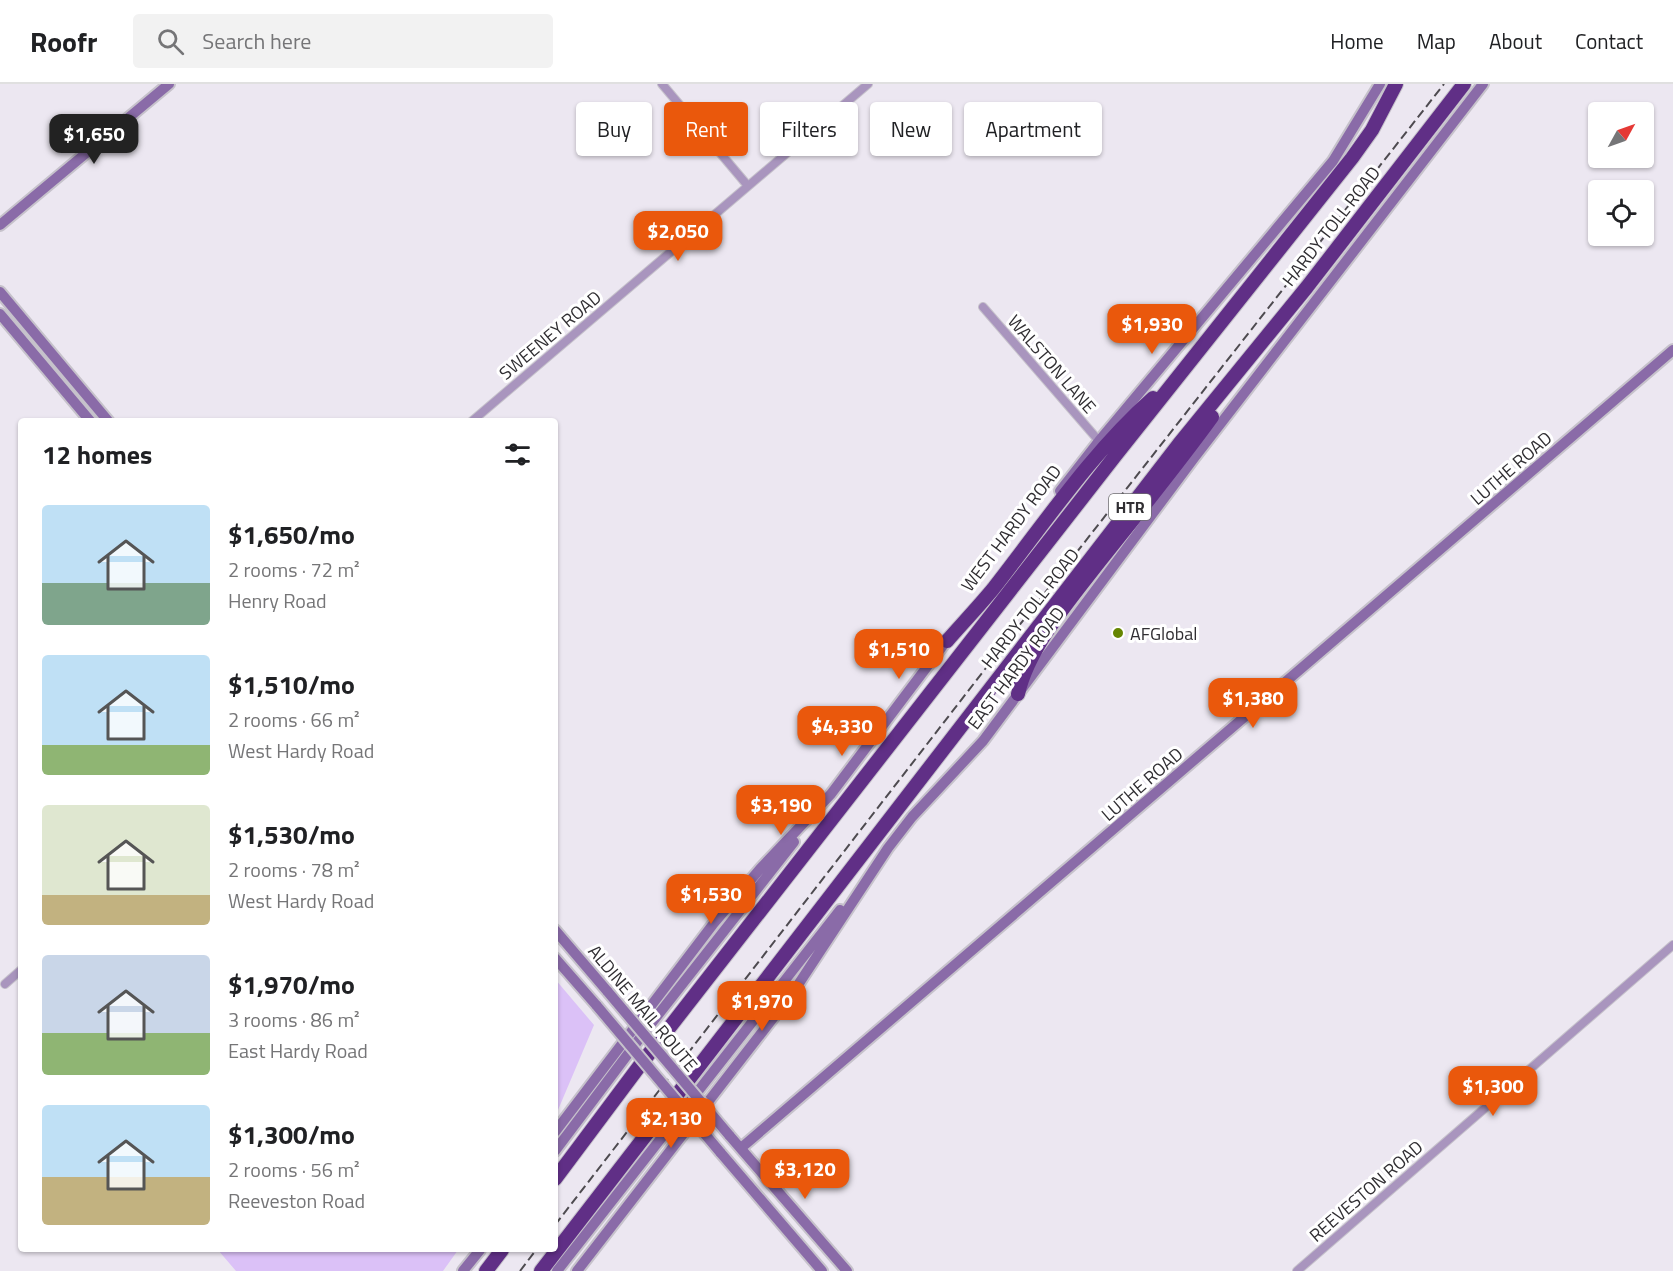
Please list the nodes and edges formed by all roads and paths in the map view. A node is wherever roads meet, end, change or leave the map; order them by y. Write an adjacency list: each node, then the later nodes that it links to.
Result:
1 (169, 84): 9 (main road)
2 (662, 84): 8 (street)
3 (1380, 84): 21 (main road, WEST HARDY ROAD)
4 (1396, 84): 17 (highway, HARDY TOLL ROAD / HTR)
5 (1464, 84): 10 (highway, HARDY TOLL ROAD / HTR)
6 (1483, 84): 23 (main road, EAST HARDY ROAD)
7 (863, 86): 8 (street, SWEENEY ROAD)
8 (748, 186): 20 (street, SWEENEY ROAD)
9 (0, 225)
10 (1307, 287): 23 (highway); 39 (highway, HARDY TOLL ROAD / HTR)
11 (0, 292): 15 (main road)
12 (983, 306): 21 (street, WALSTON LANE)
13 (0, 314): 16 (main road)
14 (1673, 350): 37 (main road, LUTHE ROAD)
15 (55, 358): 16 (main road); 19 (main road)
16 (46, 368): 18 (main road)
17 (1181, 373): 22 (highway); 38 (highway, HARDY TOLL ROAD / HTR)
18 (89, 418)
19 (106, 418)
20 (476, 418)
21 (1099, 441): 22 (main road, WEST HARDY ROAD)
22 (946, 641): 24 (main road, WEST HARDY ROAD)
23 (1018, 694): 25 (main road, EAST HARDY ROAD)
24 (831, 795): 31 (main road); 35 (main road, WEST HARDY ROAD)
25 (888, 848): 33 (main road); 50 (main road, EAST HARDY ROAD)
26 (558, 934): 31 (main road, ALDINE MAIL ROUTE, bridge)
27 (1673, 945): 52 (street, REEVESTON ROAD)
28 (558, 961): 32 (main road, ALDINE MAIL ROUTE, bridge)
29 (18, 973): 30 (street)
30 (5, 984)
31 (643, 1034): 32 (main road, bridge); 33 (main road, ALDINE MAIL ROUTE, bridge)
32 (633, 1049): 34 (main road, ALDINE MAIL ROUTE, bridge); 36 (main road)
33 (694, 1095): 34 (main road); 37 (main road, ALDINE MAIL ROUTE, bridge)
34 (683, 1109): 45 (main road, ALDINE MAIL ROUTE, bridge); 49 (main road)
35 (558, 1128)
36 (558, 1147)
37 (741, 1148): 44 (main road, ALDINE MAIL ROUTE)
38 (558, 1175)
39 (558, 1249)
40 (473, 1252): 46 (main road)
41 (478, 1252): 46 (main road)
42 (500, 1252): 47 (highway)
43 (556, 1252): 48 (highway, HARDY TOLL ROAD / HTR)
44 (832, 1253): 45 (main road); 51 (main road, ALDINE MAIL ROUTE)
45 (820, 1269)
46 (462, 1271)
47 (486, 1271)
48 (541, 1271)
49 (557, 1271)
50 (577, 1271)
51 (847, 1271)
52 (1297, 1271)

